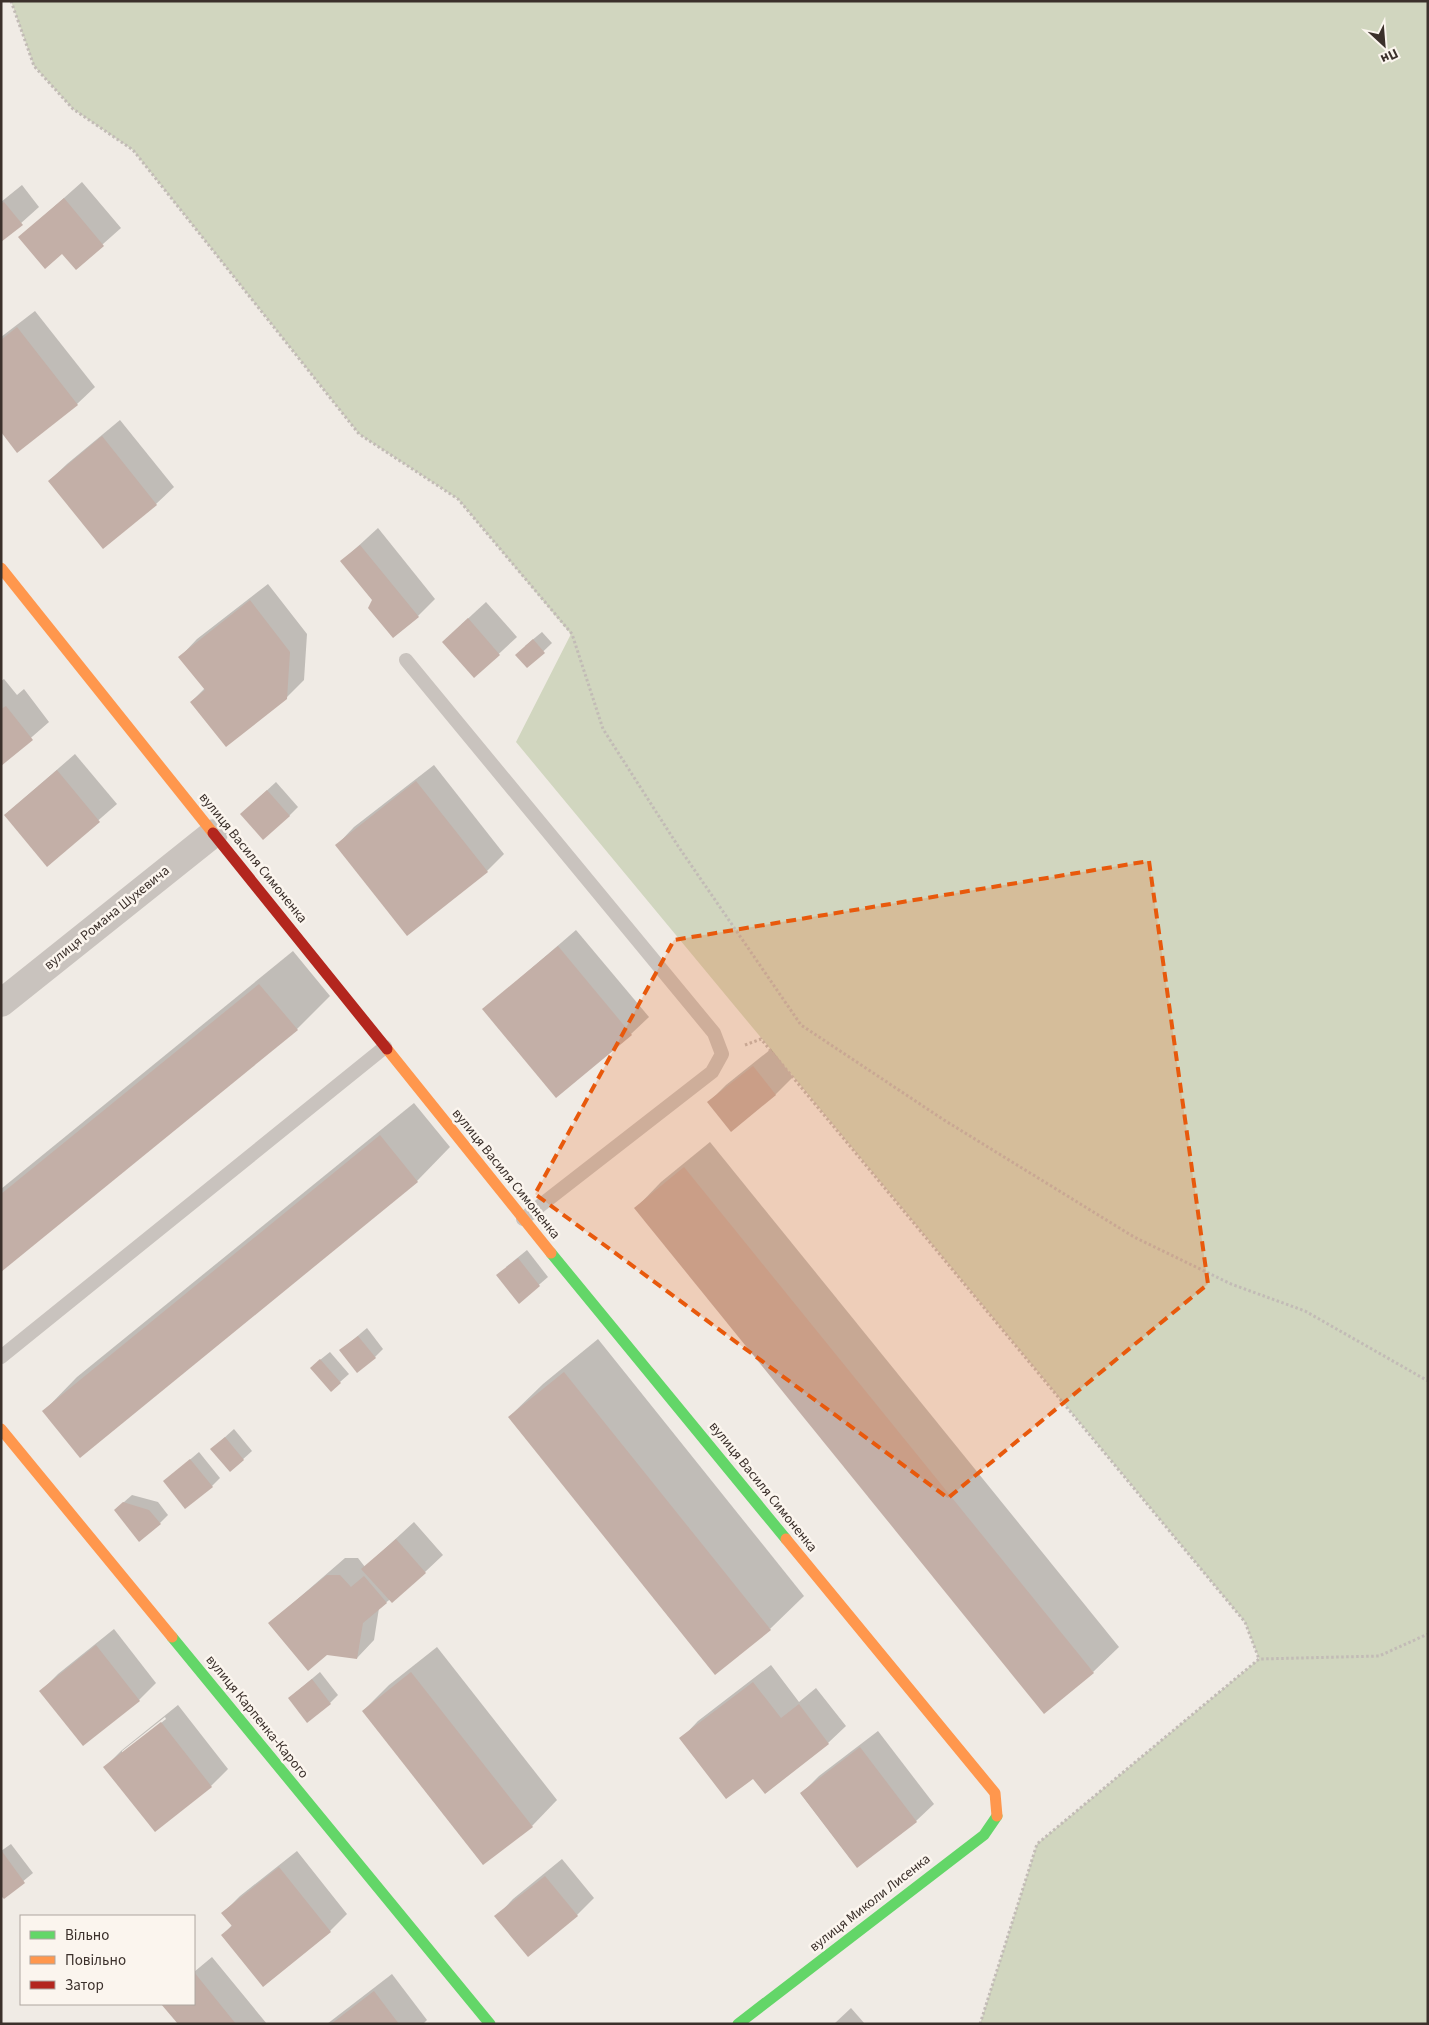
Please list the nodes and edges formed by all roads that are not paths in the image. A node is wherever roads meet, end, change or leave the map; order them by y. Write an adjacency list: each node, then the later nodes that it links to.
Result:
1 (1, 568): 3 (street, вулиця Василя Симоненка)
2 (406, 660): 6 (lane)
3 (214, 833): 4 (street, вулиця Романа Шухевича); 5 (street, вулиця Василя Симоненка)
4 (1, 1003)
5 (385, 1047): 6 (street, вулиця Василя Симоненка); 7 (lane)
6 (523, 1219): 9 (street, вулиця Василя Симоненка)
7 (1, 1357)
8 (1, 1429): 10 (street, вулиця Карпенка-Карого)
9 (996, 1793): 11 (street, вулиця Миколи Лисенка)
10 (490, 2024)
11 (738, 2024)

